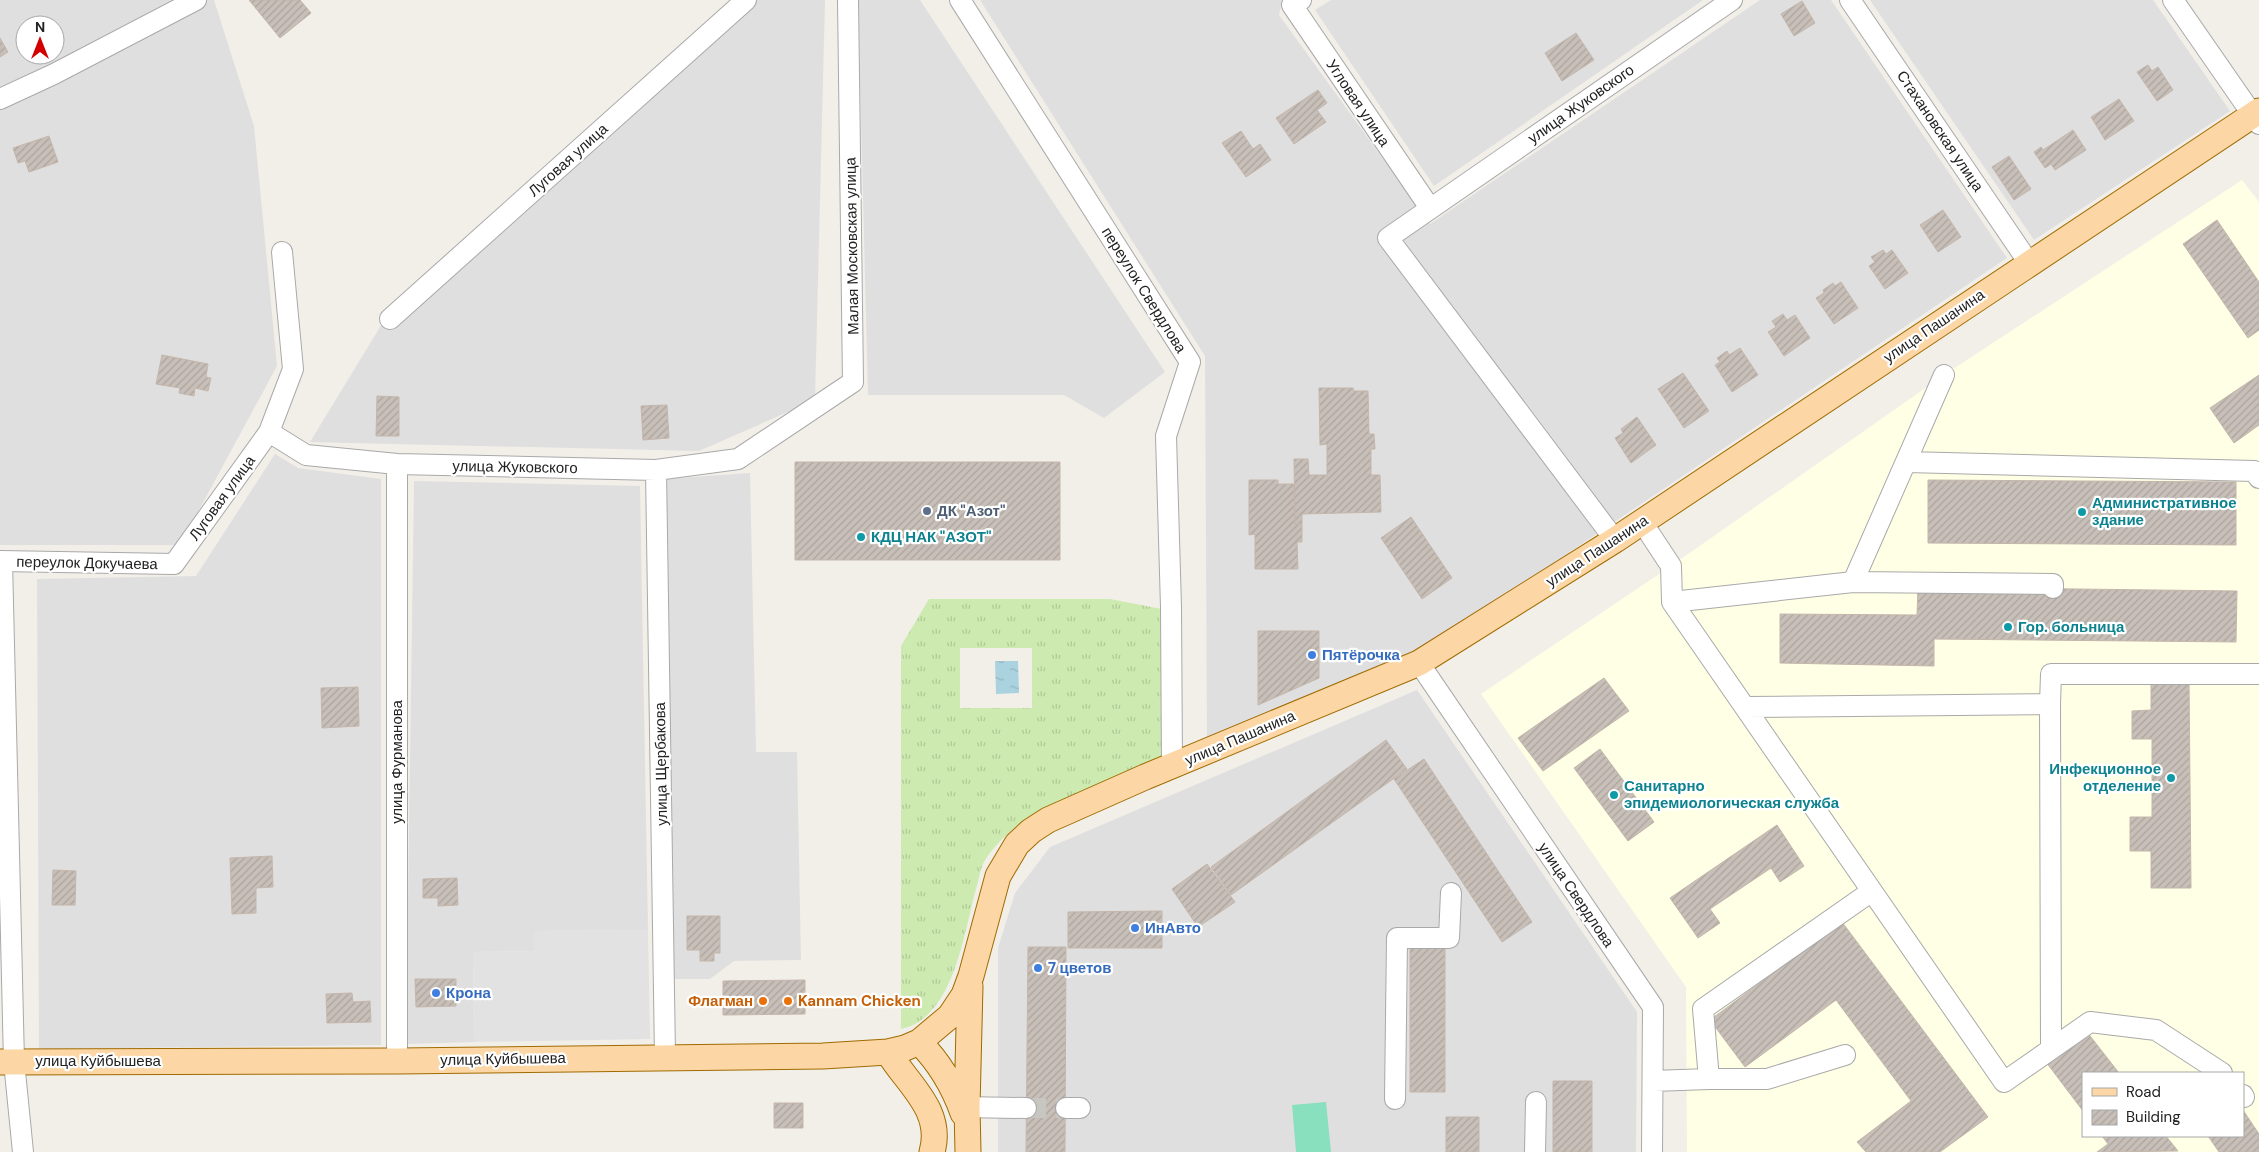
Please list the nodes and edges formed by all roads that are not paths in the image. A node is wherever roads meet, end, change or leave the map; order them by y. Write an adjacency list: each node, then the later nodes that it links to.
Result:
1 (196, 0): 9 (street)
2 (746, 0): 14 (street, Луговая улица)
3 (848, 0): 17 (street, Малая Московская улица)
4 (960, 0): 33 (street, переулок Свердлова)
5 (1301, 0): 11 (street, Угловая улица)
6 (1732, 0): 11 (street, улица Жуковского)
7 (1850, 0): 13 (street, Стахановская улица)
8 (2173, 0): 10 (street)
9 (0, 98)
10 (2257, 117): 13 (main road, улица Пашанина)
11 (1430, 208): 23 (street, улица Жуковского)
12 (282, 252): 16 (street, Луговая улица)
13 (2029, 263): 22 (main road, улица Пашанина)
14 (390, 319)
15 (1944, 375): 18 (street)
16 (269, 432): 19 (street, улица Жуковского); 25 (street, Луговая улица)
17 (762, 443): 20 (street, улица Жуковского)
18 (1906, 462): 21 (street); 26 (street)
19 (397, 464): 20 (street, улица Жуковского); 42 (street, улица Фурманова)
20 (656, 470): 41 (street, улица Щербакова)
21 (2259, 478)
22 (1642, 522): 23 (main road, улица Пашанина); 28 (street)
23 (1615, 540): 29 (main road, улица Пашанина)
24 (1, 561): 25 (street, переулок Докучаева); 43 (street)
25 (174, 564)
26 (1853, 582): 27 (street); 28 (street)
27 (2053, 588)
28 (1672, 602): 32 (street)
29 (1419, 663): 33 (main road, улица Пашанина); 46 (street, улица Свердлова)
30 (2259, 674): 31 (street)
31 (2050, 704): 32 (street); 38 (street)
32 (1745, 707): 34 (street)
33 (1172, 766): 36 (main road, улица Пашанина)
34 (1872, 891): 38 (street); 45 (street)
35 (1451, 893): 47 (street)
36 (971, 976): 37 (main road, улица Куйбышева); 50 (main road)
37 (919, 1042): 39 (main road, улица Куйбышева); 50 (main road)
38 (2051, 1049): 44 (street)
39 (888, 1052): 41 (main road, улица Куйбышева); 52 (main road)
40 (1845, 1055): 45 (street)
41 (665, 1057): 42 (main road, улица Куйбышева)
42 (398, 1061): 43 (main road, улица Куйбышева)
43 (7, 1062): 51 (street)
44 (2220, 1072)
45 (1709, 1079): 46 (street)
46 (1653, 1081): 55 (street, улица Свердлова)
47 (1395, 1099)
48 (1536, 1102): 54 (street)
49 (1026, 1108): 50 (street)
50 (965, 1114): 53 (main road)
51 (23, 1152)
52 (932, 1152)
53 (968, 1152)
54 (1535, 1152)
55 (1652, 1152)

